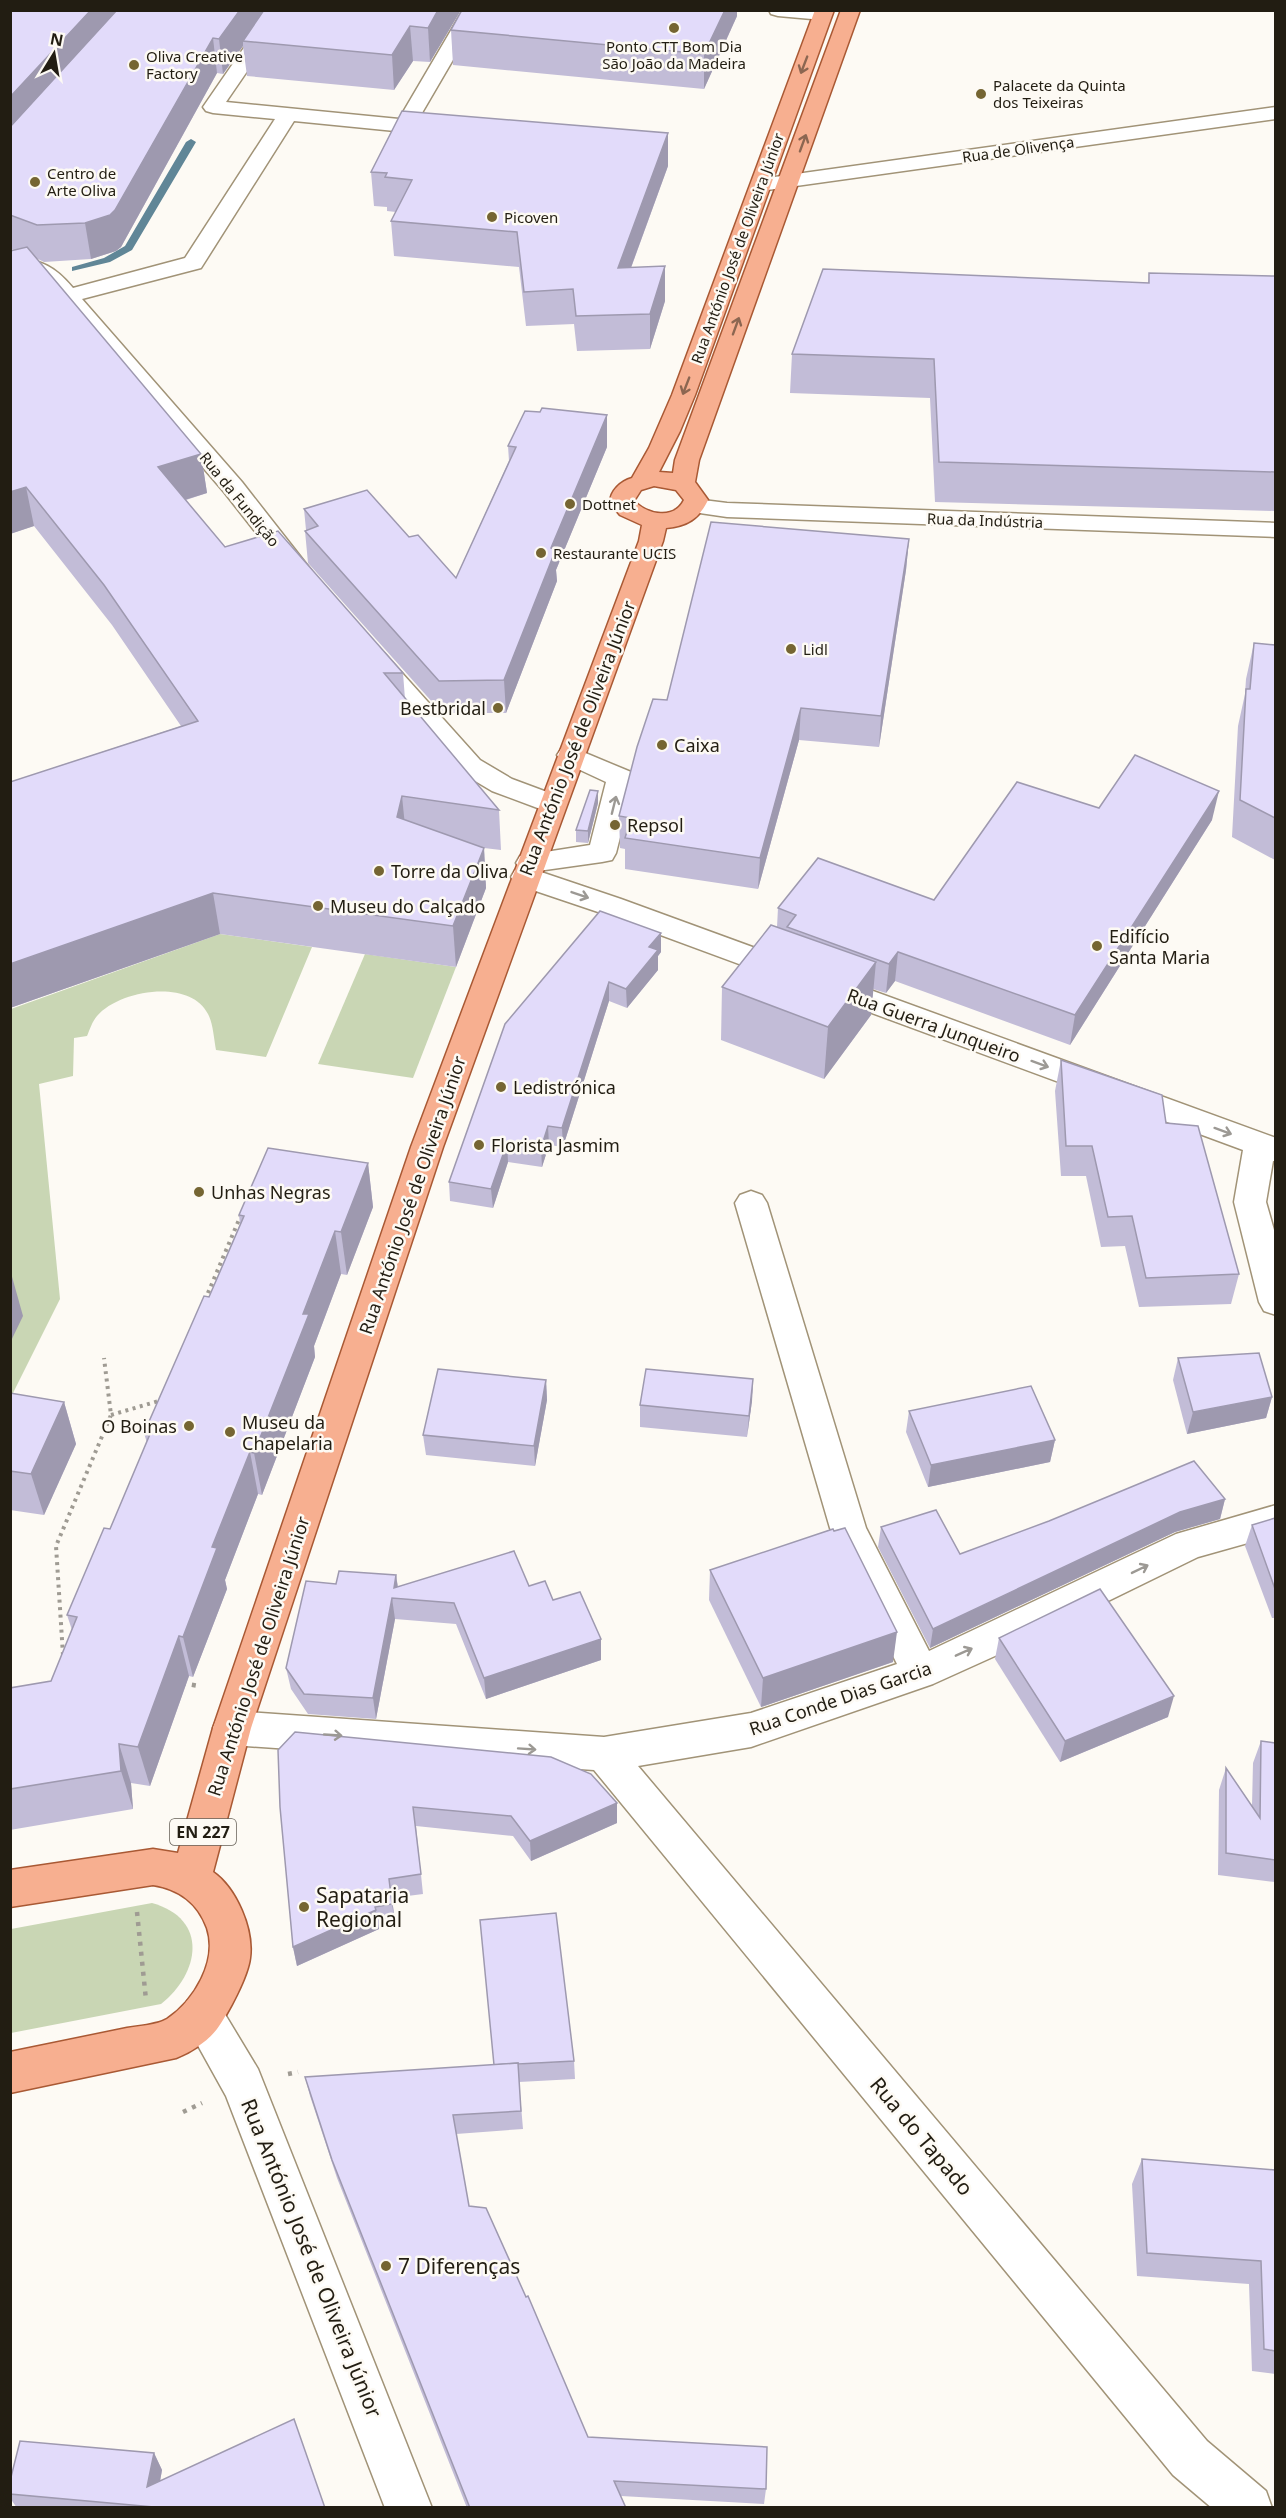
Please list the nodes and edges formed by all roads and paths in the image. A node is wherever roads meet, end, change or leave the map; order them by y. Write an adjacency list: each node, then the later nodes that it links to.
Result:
1 (280, 10): 7 (street)
2 (473, 10): 7 (street)
3 (778, 10): 5 (street)
4 (851, 10): 8 (main road, Rua António José de Oliveira Júnior, one-way to 4)
5 (824, 12): 9 (main road, Rua António José de Oliveira Júnior, one-way to 9)
6 (1275, 113): 8 (street, Rua de Olivença)
7 (288, 114): 11 (street)
8 (790, 180): 9 (street, Rua de Olivença); 13 (main road, Rua António José de Oliveira Júnior, one-way to 8)
9 (761, 185): 12 (main road, Rua António José de Oliveira Júnior, one-way to 12)
10 (10, 261): 11 (street, Rua da Fundição)
11 (67, 296): 17 (street, Rua da Fundição)
12 (642, 482): 13 (main road); 15 (main road, Rua António José de Oliveira Júnior)
13 (683, 484): 14 (main road)
14 (695, 506): 15 (main road); 16 (street, Rua da Indústria)
15 (655, 520): 19 (main road, Rua António José de Oliveira Júnior)
16 (1275, 530)
17 (310, 584)
18 (363, 645): 20 (street)
19 (571, 755): 20 (main road, Rua António José de Oliveira Júnior); 21 (street, one-way to 19)
20 (553, 804): 21 (main road, Rua António José de Oliveira Júnior)
21 (528, 870): 22 (street, Rua Guerra Junqueiro, one-way to 22); 37 (main road, Rua António José de Oliveira Júnior)
22 (1268, 1147): 25 (street)
23 (751, 1203): 34 (street)
24 (242, 1212): 26 (path)
25 (1275, 1302)
26 (202, 1307)
27 (104, 1358): 31 (path)
28 (166, 1391): 29 (path)
29 (161, 1402): 30 (path); 31 (path)
30 (173, 1404)
31 (111, 1415): 33 (path)
32 (1275, 1520): 34 (street, Rua Conde Dias Garcia, one-way to 32)
33 (63, 1663)
34 (920, 1672): 38 (street, Rua Conde Dias Garcia)
35 (176, 1682): 36 (path)
36 (199, 1686)
37 (232, 1728): 38 (street, Rua Conde Dias Garcia, one-way to 38); 39 (main road, Rua António José de Oliveira Júnior / EN 227)
38 (604, 1754): 46 (street, Rua do Tapado)
39 (191, 1878): 40 (main road); 43 (main road)
40 (10, 1889)
41 (137, 1911): 42 (path)
42 (146, 2000)
43 (202, 2015): 44 (main road); 45 (street, Rua António José de Oliveira Júnior)
44 (10, 2073)
45 (409, 2508)
46 (1249, 2508)

